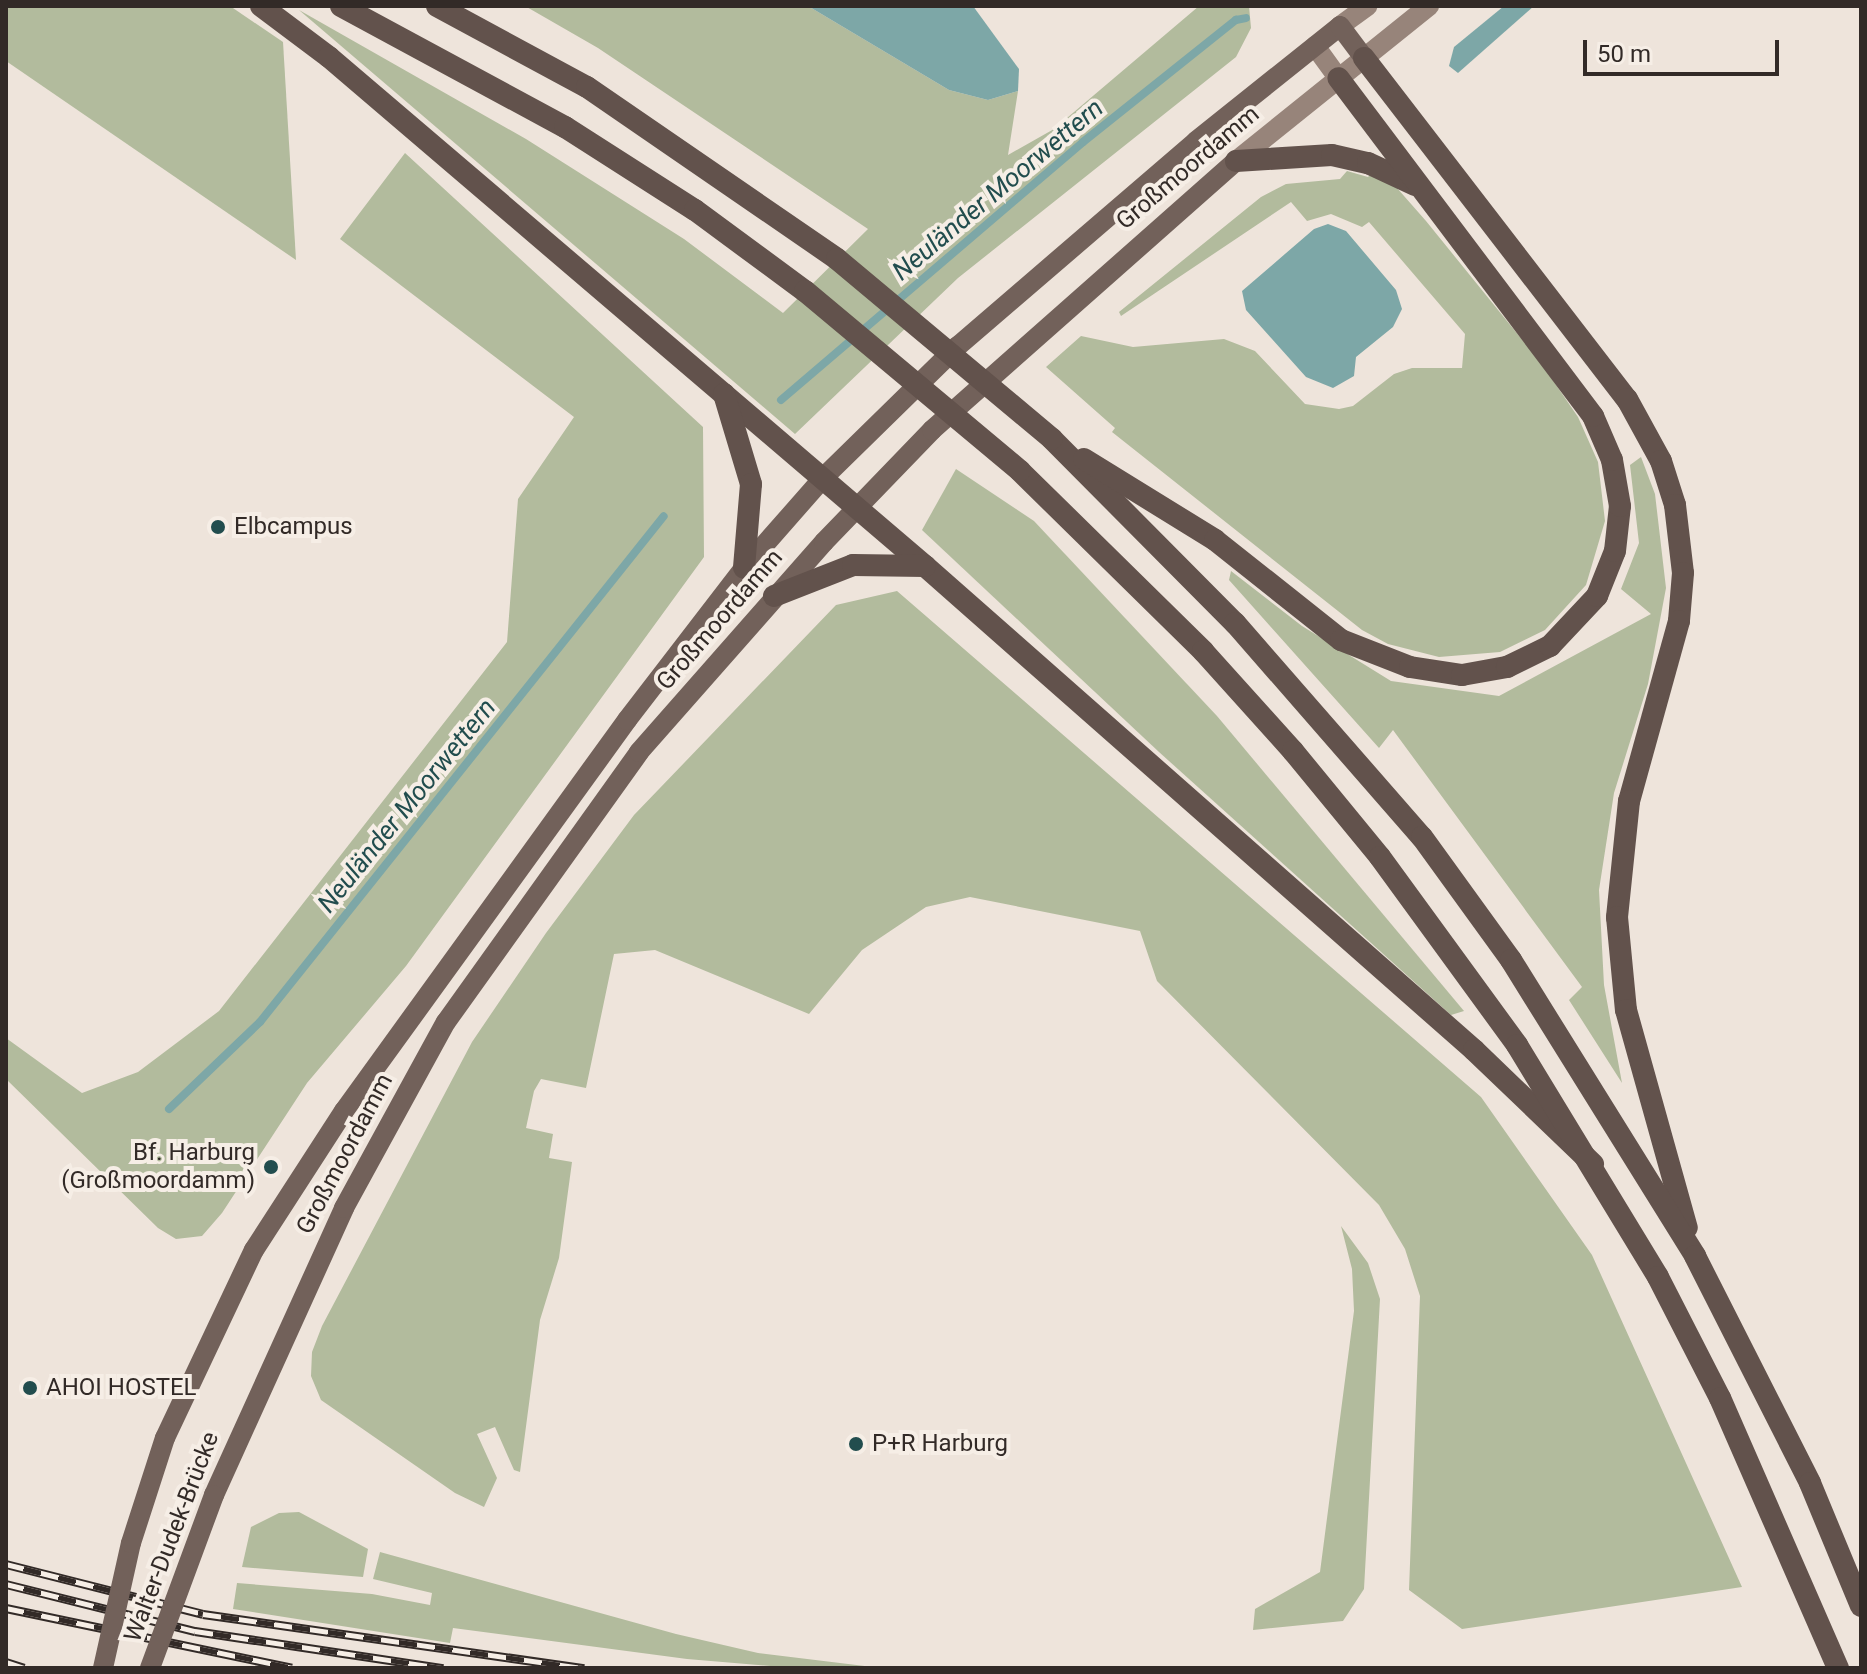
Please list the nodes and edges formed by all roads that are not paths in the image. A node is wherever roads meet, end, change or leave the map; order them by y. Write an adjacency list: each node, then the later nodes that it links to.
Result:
1 (261, 6): 12 (highway)
2 (341, 6): 19 (highway, bridge)
3 (437, 6): 13 (highway, bridge)
4 (1368, 6): 6 (main road, Großmoordamm)
5 (1429, 6): 8 (main road, Großmoordamm)
6 (1340, 26): 7 (main road, Großmoordamm); 8 (main road)
7 (1315, 46): 9 (main road); 14 (main road, Großmoordamm)
8 (1364, 58): 9 (main road, Großmoordamm); 20 (highway)
9 (1338, 78): 10 (main road, Großmoordamm); 11 (highway)
10 (1236, 161): 11 (highway); 15 (main road, Großmoordamm)
11 (1415, 185): 13 (highway)
12 (723, 393): 14 (highway); 17 (highway)
13 (1052, 439): 20 (highway)
14 (823, 478): 15 (highway); 17 (main road, Großmoordamm)
15 (856, 507): 16 (highway); 18 (main road, Großmoordamm)
16 (925, 566): 18 (highway); 19 (highway)
17 (744, 568): 21 (main road, Großmoordamm)
18 (774, 596): 22 (main road, Großmoordamm)
19 (1593, 1164): 26 (highway)
20 (1695, 1256): 23 (highway)
21 (191, 1377): 24 (main road, Walter-Dudek-Brücke, bridge)
22 (243, 1426): 25 (main road, Walter-Dudek-Brücke, bridge)
23 (1861, 1606)
24 (103, 1668)
25 (150, 1668)
26 (1838, 1668)

